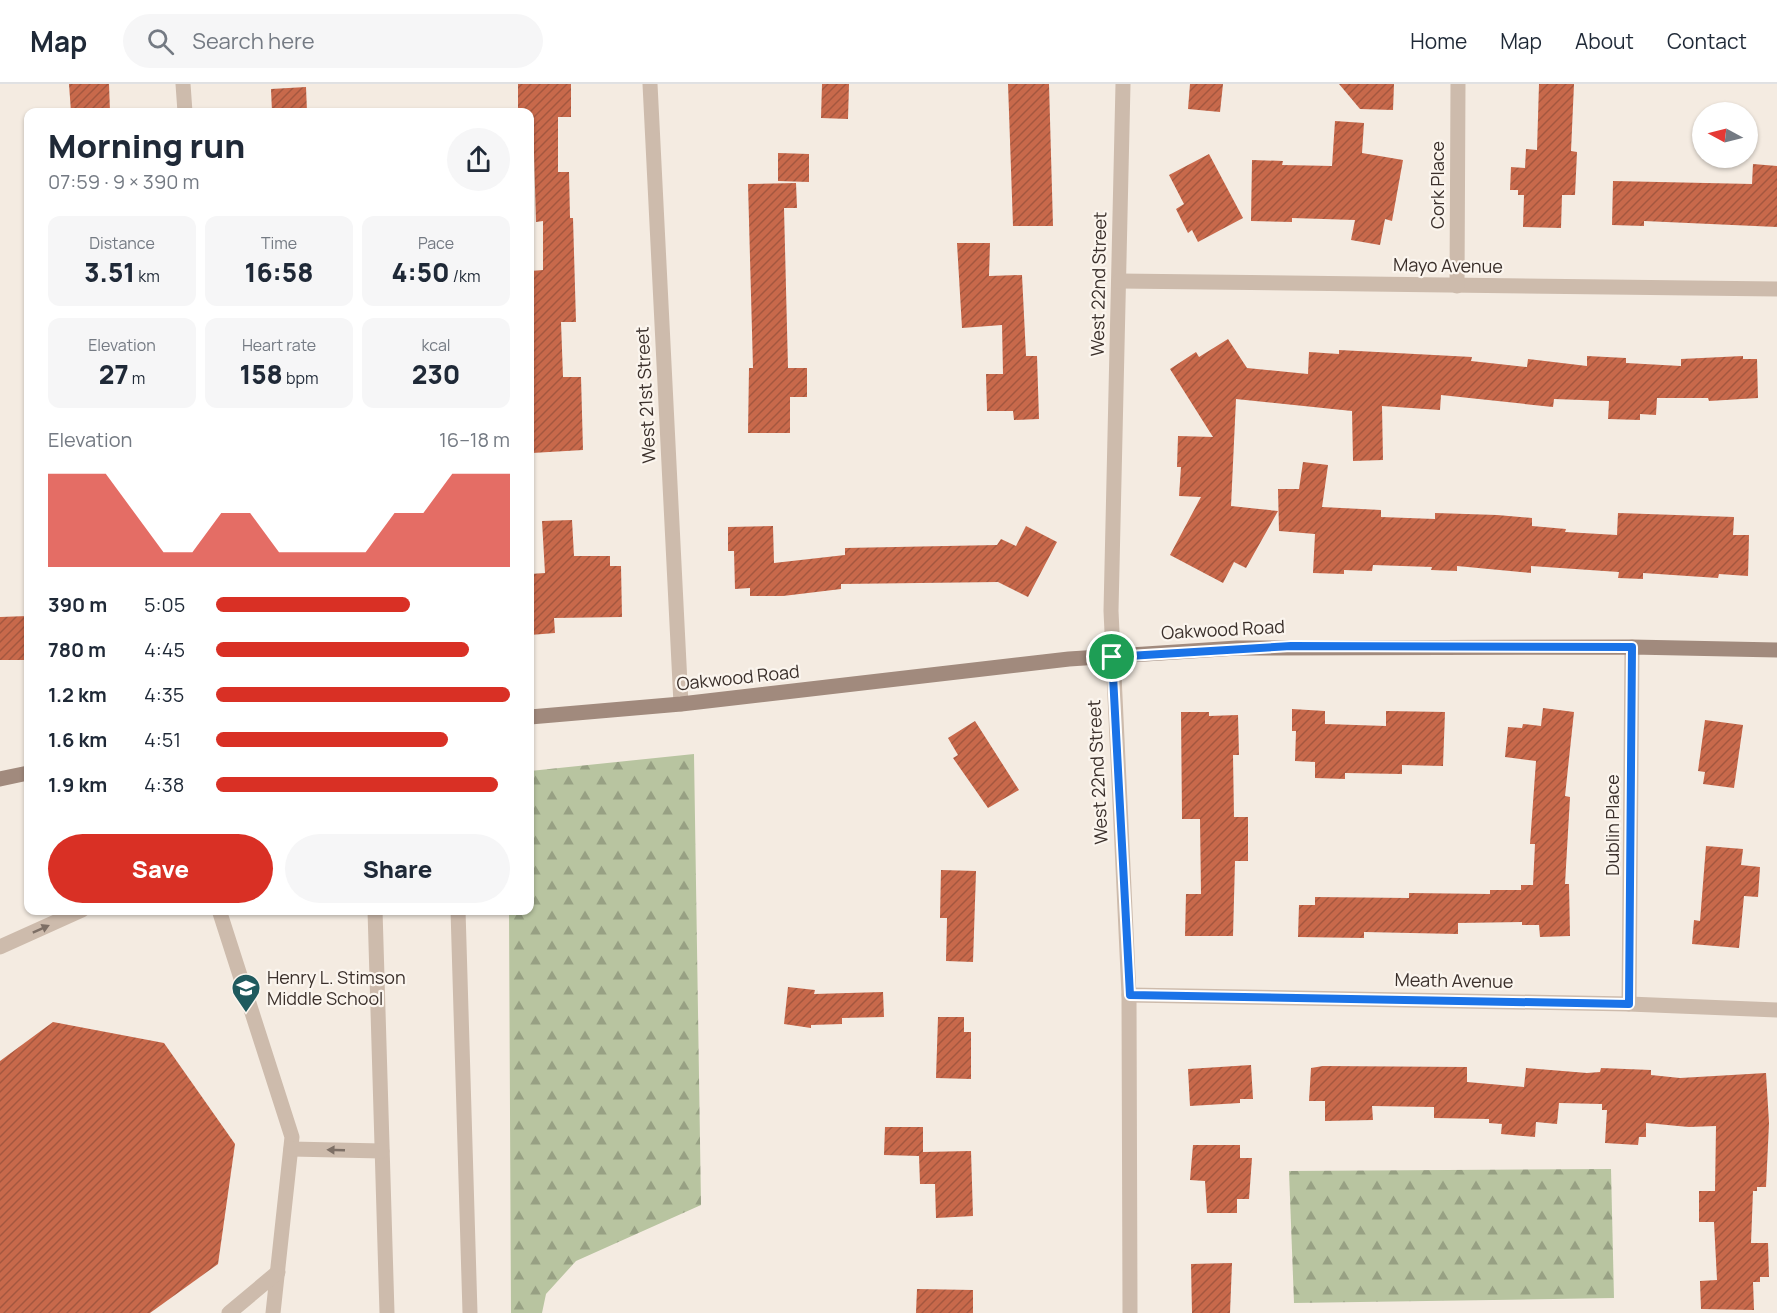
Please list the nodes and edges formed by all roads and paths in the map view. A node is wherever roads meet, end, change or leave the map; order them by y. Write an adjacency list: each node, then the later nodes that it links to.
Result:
1 (183, 84): 5 (street)
2 (650, 84): 12 (street, West 21st Street)
3 (1123, 84): 6 (street, West 22nd Street)
4 (1458, 84): 7 (street, Cork Place)
5 (184, 108)
6 (1119, 281): 7 (street, Mayo Avenue); 11 (street, West 22nd Street)
7 (1457, 286): 8 (street, Mayo Avenue)
8 (1777, 289)
9 (1632, 647): 10 (main road, Oakwood Road); 11 (main road, Oakwood Road); 22 (street, Dublin Place)
10 (1777, 650)
11 (1112, 657): 12 (main road, Oakwood Road); 21 (street, West 22nd Street)
12 (681, 704): 13 (main road, Oakwood Road)
13 (534, 717)
14 (24, 774): 15 (main road)
15 (0, 779)
16 (71, 915): 20 (street, one-way to 16)
17 (221, 915): 24 (street)
18 (375, 915): 25 (street)
19 (458, 915): 30 (street)
20 (0, 947)
21 (1130, 995): 22 (street, Meath Avenue); 31 (street, West 22nd Street)
22 (1629, 1004): 23 (street, Meath Avenue)
23 (1777, 1010)
24 (291, 1149): 25 (street, one-way to 24); 26 (street)
25 (382, 1151): 29 (street)
26 (278, 1272): 27 (street); 28 (street)
27 (229, 1313)
28 (273, 1313)
29 (387, 1313)
30 (470, 1313)
31 (1130, 1313)

